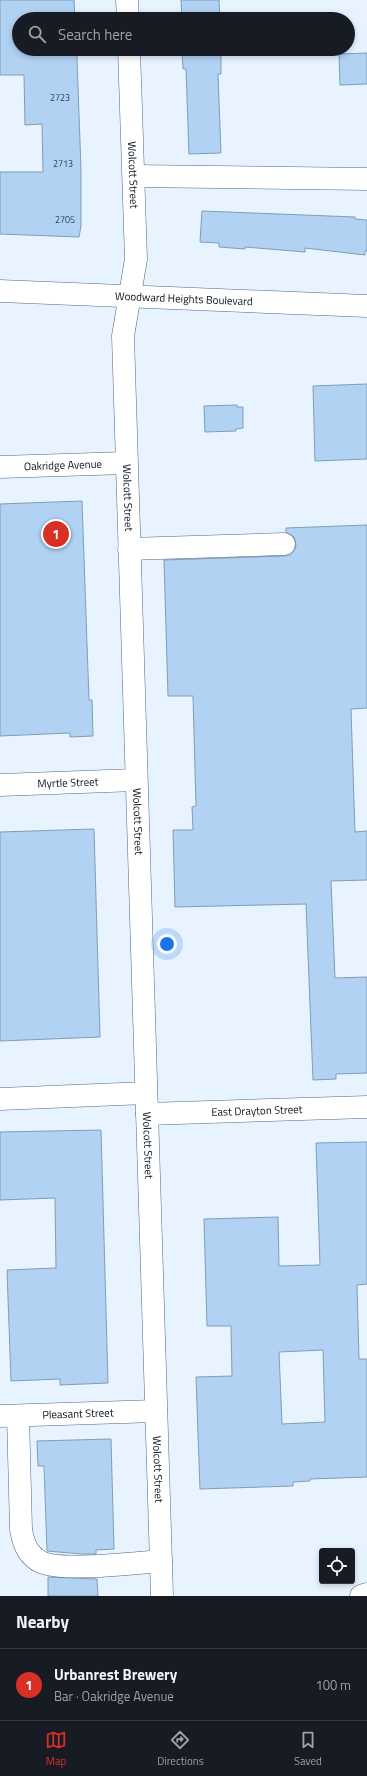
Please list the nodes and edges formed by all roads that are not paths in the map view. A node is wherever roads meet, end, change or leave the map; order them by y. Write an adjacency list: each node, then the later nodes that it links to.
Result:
1 (127, 0): 2 (street)
2 (128, 12)
3 (129, 56): 4 (street, Wolcott Street)
4 (134, 176): 5 (street); 7 (street, Wolcott Street)
5 (367, 179)
6 (0, 291): 7 (street, Woodward Heights Boulevard)
7 (130, 297): 8 (street, Woodward Heights Boulevard); 9 (street, Wolcott Street)
8 (367, 306)
9 (126, 463): 10 (street, Oakridge Avenue); 12 (street, Wolcott Street)
10 (0, 467)
11 (284, 544): 12 (street)
12 (129, 549): 13 (street, Wolcott Street)
13 (136, 780): 14 (street, Myrtle Street); 16 (street, Wolcott Street)
14 (0, 785)
15 (0, 1099): 16 (street, East Drayton Street)
16 (147, 1104): 17 (street, East Drayton Street); 18 (street, Wolcott Street)
17 (367, 1107)
18 (156, 1411): 19 (street, Pleasant Street); 20 (street, Wolcott Street)
19 (9, 1416): 20 (street)
20 (161, 1562): 22 (street, Wolcott Street)
21 (367, 1594): 23 (street)
22 (162, 1596)
23 (360, 1596)

